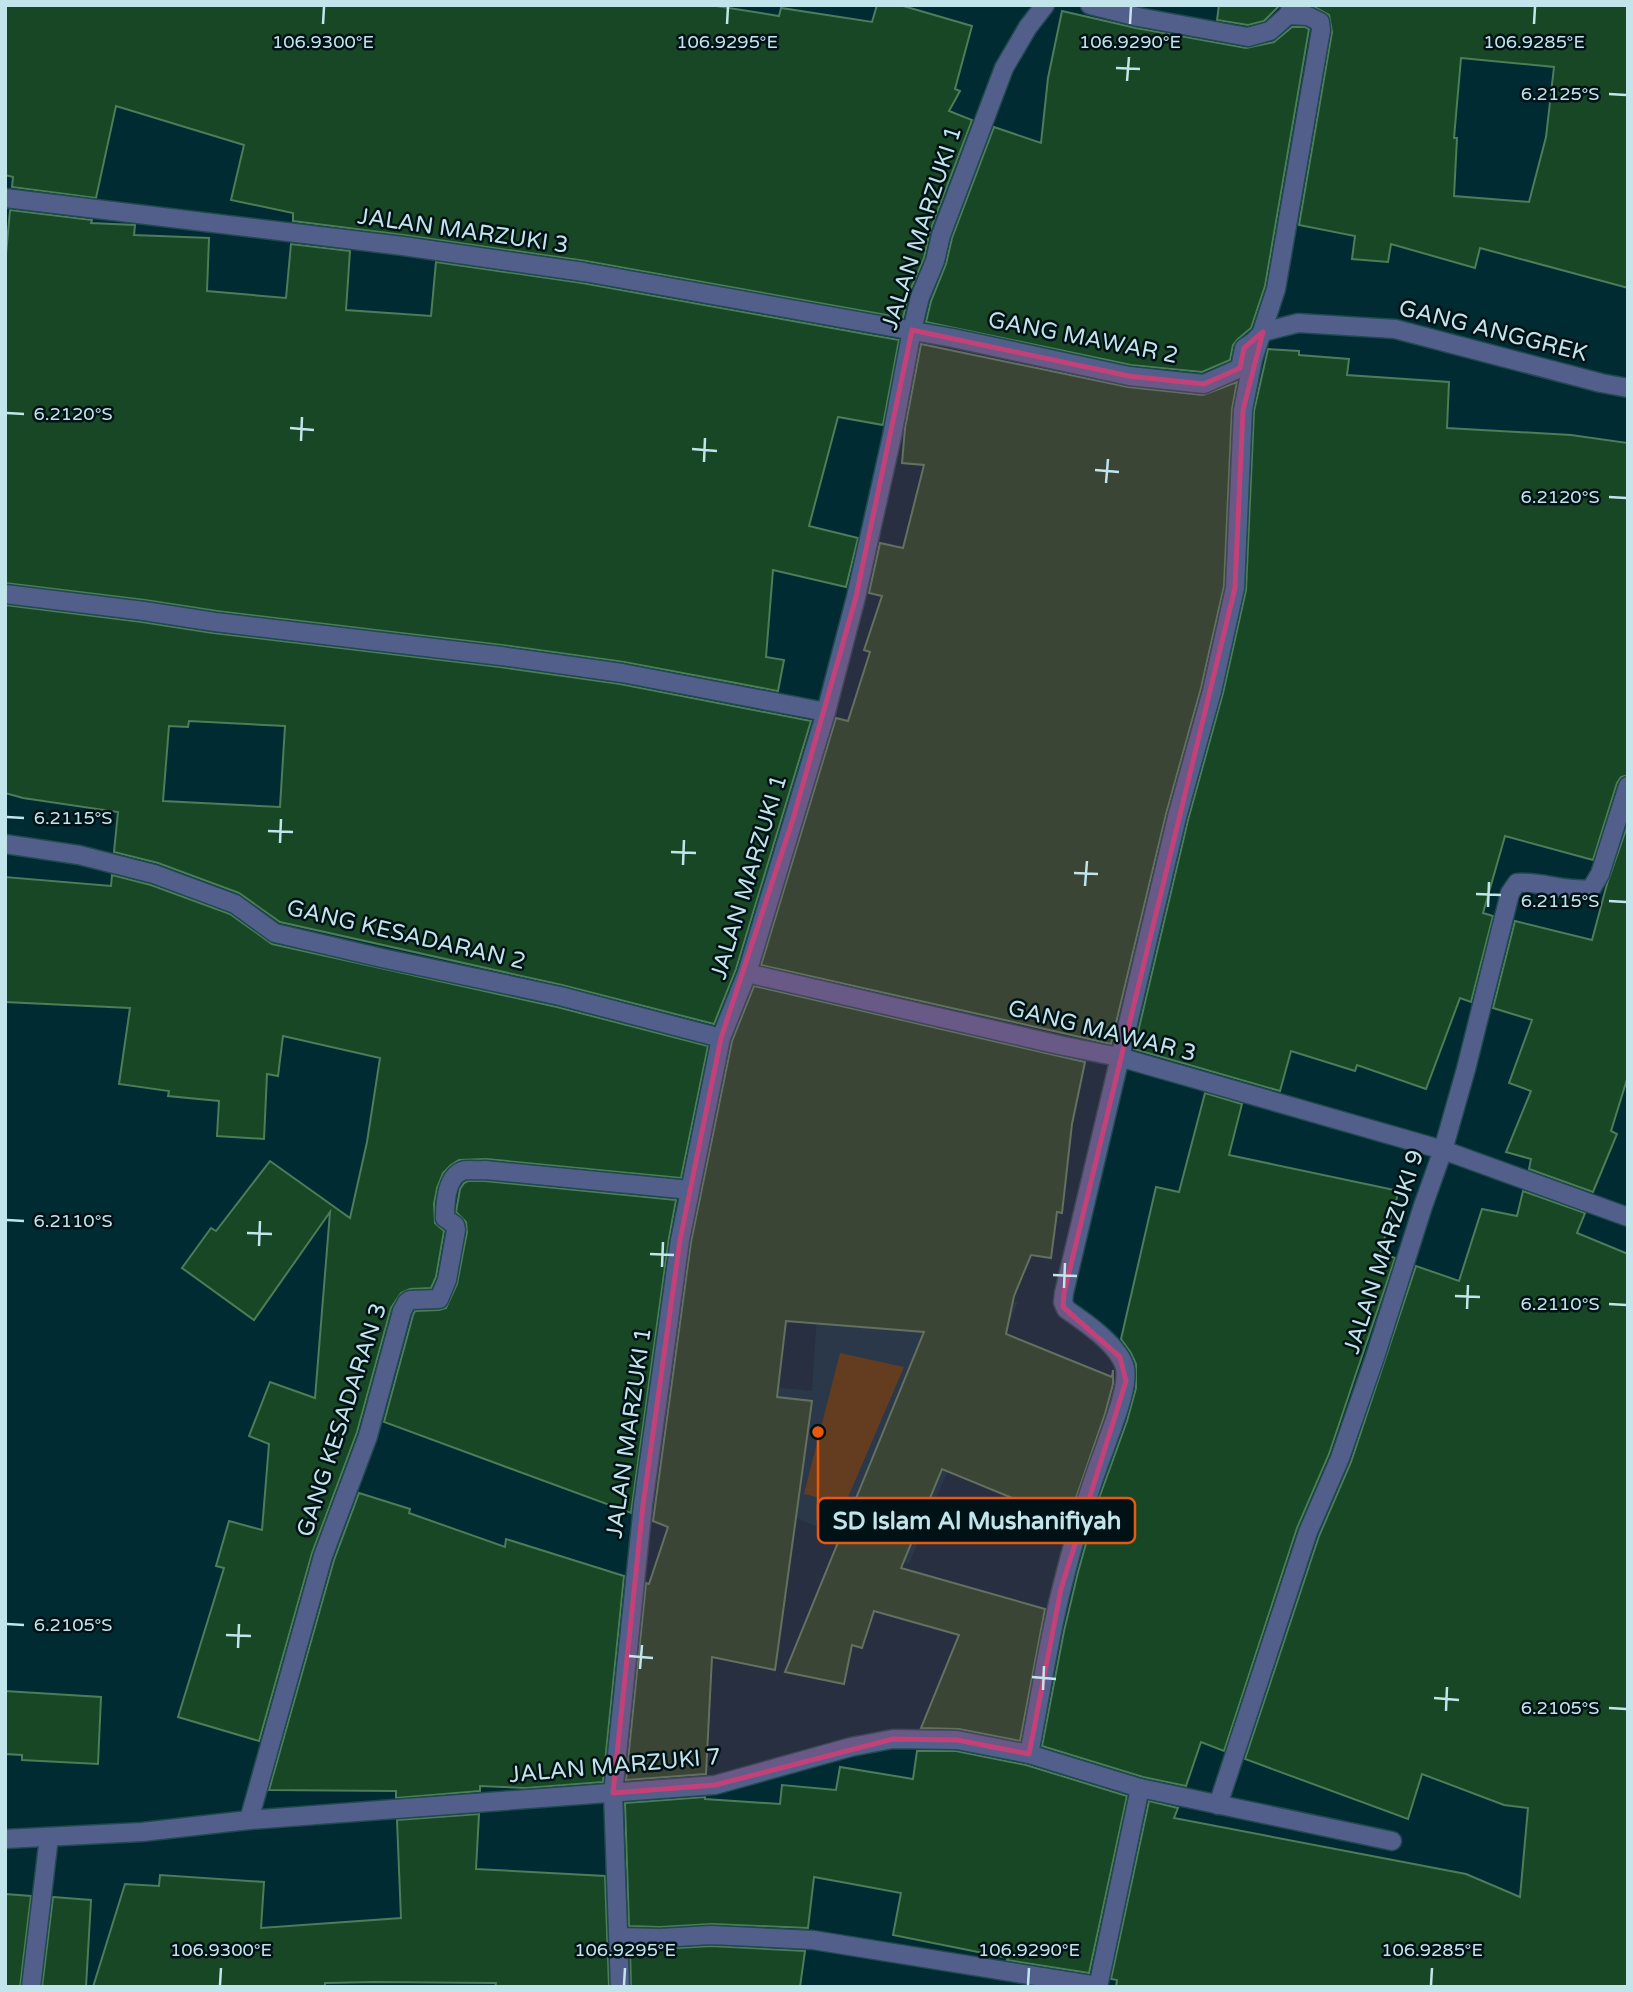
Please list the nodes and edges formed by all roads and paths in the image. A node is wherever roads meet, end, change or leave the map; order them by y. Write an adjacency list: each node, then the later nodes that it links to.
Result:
1 (1045, 5): 5 (street, JALAN MARZUKI 1)
2 (1090, 5): 3 (street)
3 (1290, 10): 6 (street)
4 (5, 198): 5 (street, JALAN MARZUKI 3)
5 (912, 330): 6 (street, GANG MAWAR 2); 9 (street, JALAN MARZUKI 1)
6 (1263, 332): 7 (street, GANG ANGGREK); 14 (street)
7 (1628, 388)
8 (5, 594): 9 (street)
9 (826, 712): 12 (street, JALAN MARZUKI 1)
10 (1628, 786): 15 (street, JALAN MARZUKI 9)
11 (5, 844): 13 (street, GANG KESADARAN 2)
12 (747, 973): 13 (street, JALAN MARZUKI 1); 14 (street, GANG MAWAR 3)
13 (721, 1038): 16 (street, JALAN MARZUKI 1)
14 (1119, 1057): 15 (street, GANG MAWAR 3); 18 (street)
15 (1443, 1150): 17 (street, GANG MAWAR 3); 21 (street, JALAN MARZUKI 9)
16 (690, 1190): 20 (street, JALAN MARZUKI 1); 22 (street, GANG KESADARAN 3)
17 (1628, 1217)
18 (1029, 1754): 19 (street, JALAN MARZUKI 7); 20 (street, JALAN MARZUKI 7)
19 (1140, 1788): 21 (street, JALAN MARZUKI 7); 27 (street)
20 (613, 1793): 22 (street, JALAN MARZUKI 7); 26 (street, JALAN MARZUKI 1)
21 (1218, 1805): 25 (street, JALAN MARZUKI 7)
22 (249, 1820): 23 (street, JALAN MARZUKI 7)
23 (49, 1837): 24 (street, JALAN MARZUKI 7); 28 (street)
24 (5, 1839)
25 (1392, 1841)
26 (619, 1937): 27 (street); 29 (street, JALAN MARZUKI 1)
27 (1098, 1986)
28 (31, 1987)
29 (620, 1987)

